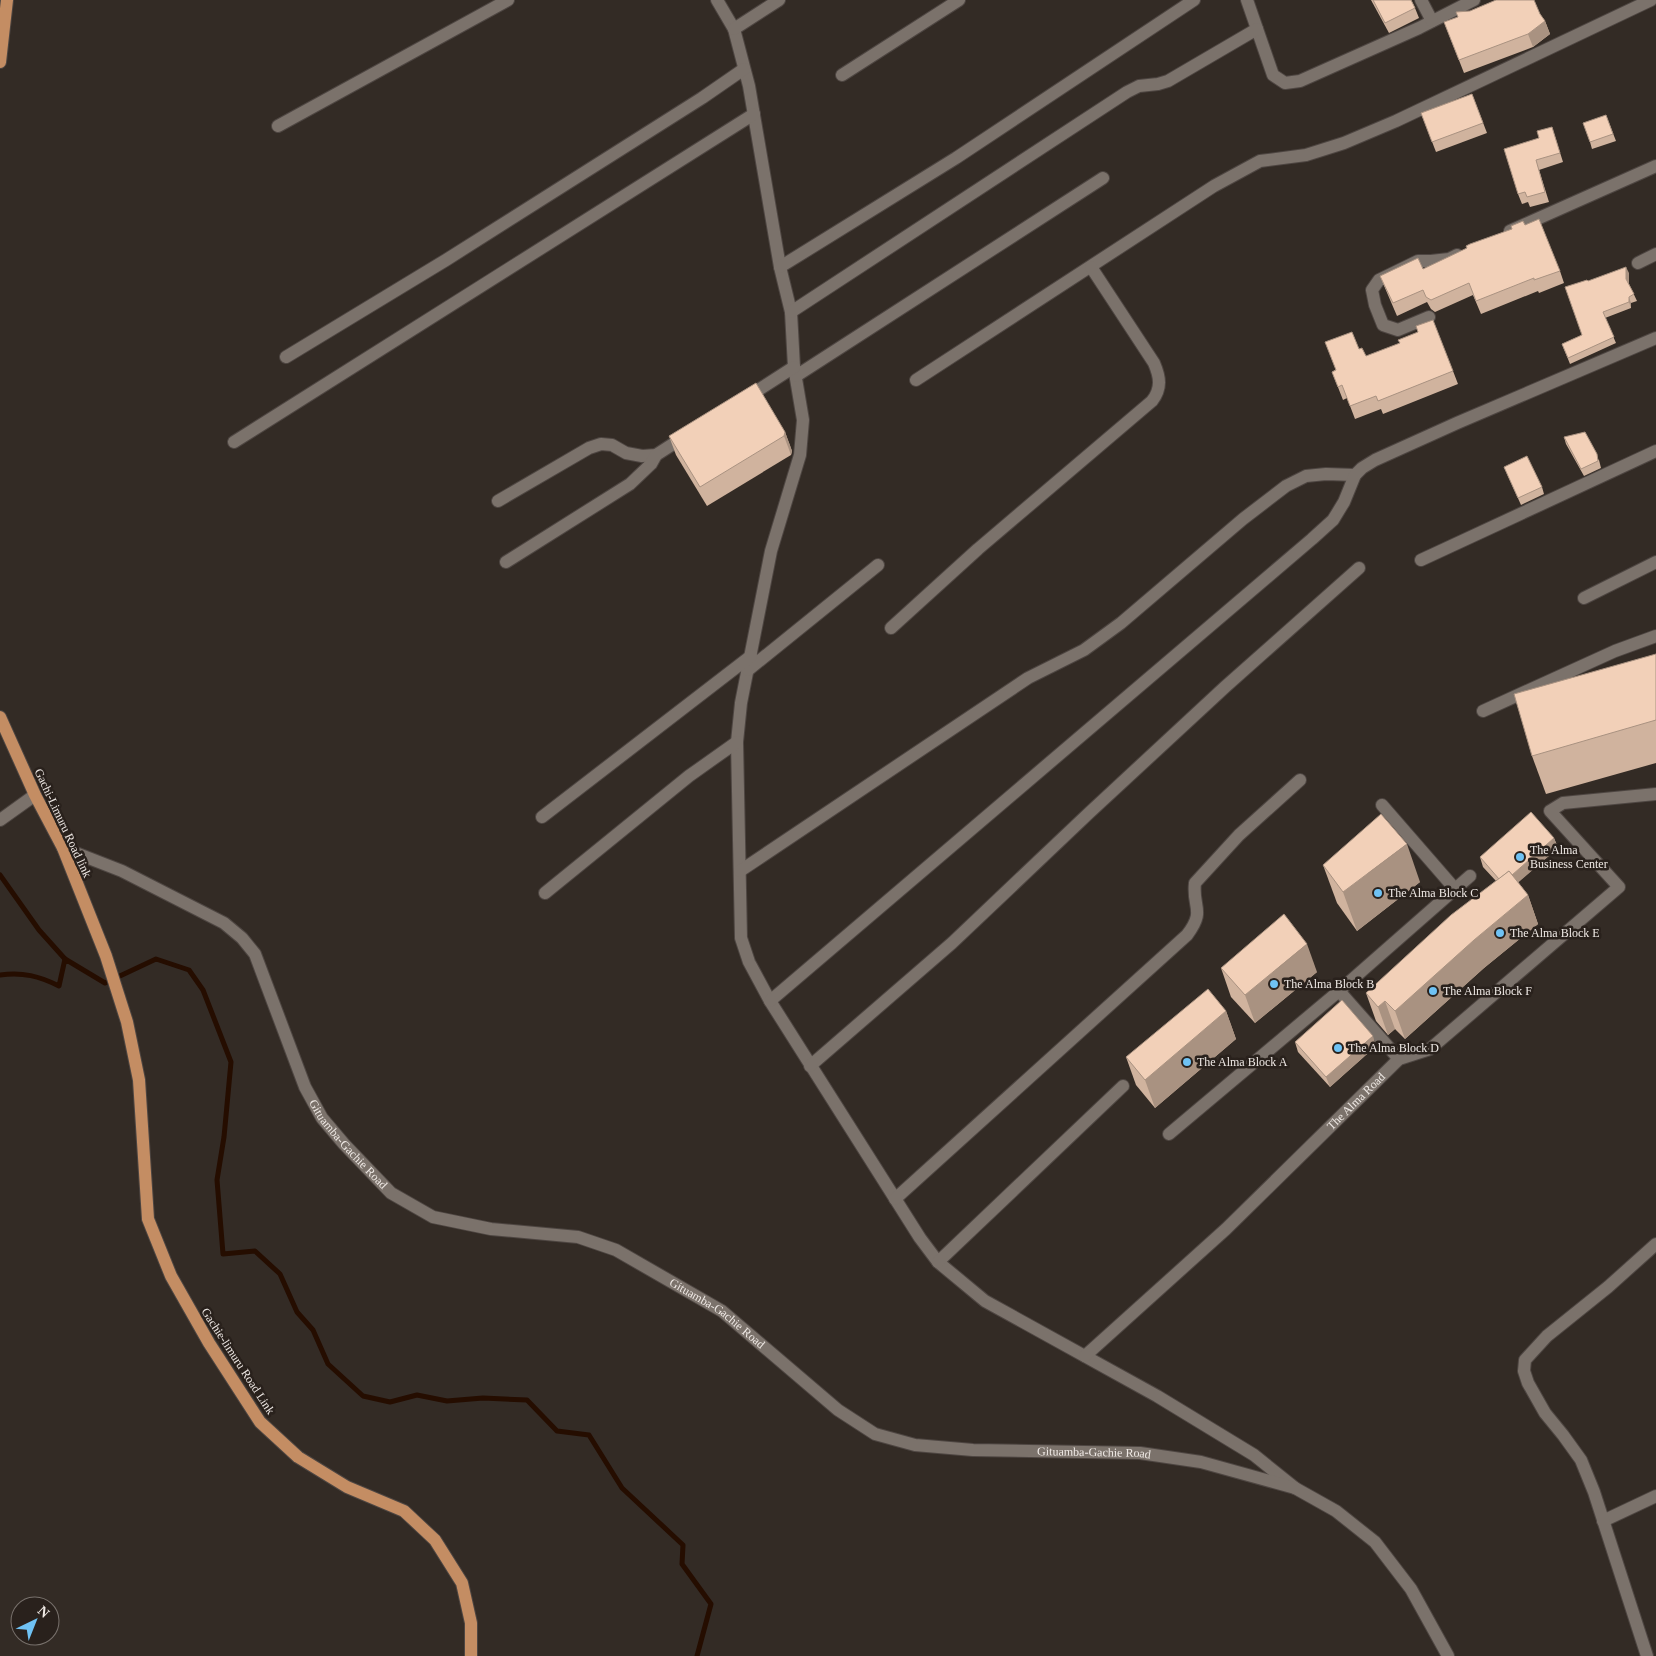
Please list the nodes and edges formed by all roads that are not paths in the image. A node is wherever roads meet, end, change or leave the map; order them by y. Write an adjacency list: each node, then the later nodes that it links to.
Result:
1 (7, 0): 14 (main road)
2 (508, 0): 18 (street)
3 (717, 0): 12 (street)
4 (780, 0): 12 (street)
5 (959, 0): 16 (street)
6 (1194, 0): 25 (street)
7 (1247, 0): 13 (street)
8 (1421, 0): 11 (street)
9 (1474, 0): 11 (street)
10 (1651, 0): 26 (street)
11 (1432, 22): 13 (street)
12 (734, 29): 15 (street)
13 (1256, 29): 27 (street)
14 (0, 62)
15 (744, 69): 17 (street); 30 (street)
16 (842, 75)
17 (754, 114): 25 (street); 35 (street)
18 (278, 126)
19 (1656, 166): 21 (street)
20 (1103, 178): 31 (street)
21 (1501, 235)
22 (1466, 251): 28 (street)
23 (1656, 254): 24 (street)
24 (1638, 263)
25 (780, 267): 27 (street)
26 (1091, 267): 32 (street); 46 (street)
27 (791, 312): 31 (street)
28 (1430, 317)
29 (1656, 338): 38 (street)
30 (286, 357)
31 (795, 372): 33 (street); 48 (street)
32 (916, 380)
33 (737, 403)
34 (697, 429): 37 (street)
35 (234, 442)
36 (1656, 451): 40 (street)
37 (656, 455): 39 (street); 41 (street)
38 (1355, 475): 60 (street); 66 (street)
39 (498, 501)
40 (1421, 560)
41 (506, 562)
42 (1656, 562): 45 (street)
43 (878, 565): 49 (street)
44 (1358, 568): 68 (street)
45 (1584, 598)
46 (891, 628)
47 (1656, 636): 50 (street)
48 (751, 656): 49 (street); 57 (street)
49 (748, 670): 52 (street)
50 (1483, 711)
51 (1, 720): 55 (main road, Gachi-Limuru Road link)
52 (737, 742): 60 (street); 63 (street)
53 (1300, 780): 71 (street)
54 (1656, 794): 67 (street, The Alma Road)
55 (35, 796): 58 (street); 59 (main road, Gachi-Limuru Road link)
56 (1382, 805): 62 (street)
57 (542, 817)
58 (0, 820)
59 (63, 848): 64 (main road, Gachi-Limuru Road link); 75 (street, Gituamba-Gachie Road)
60 (740, 871): 66 (street)
61 (1470, 876): 62 (street)
62 (1455, 889): 65 (street)
63 (545, 893)
64 (117, 990): 78 (main road, Gachie-limuru Road Link)
65 (1339, 991): 67 (street); 70 (street)
66 (770, 1001): 68 (street)
67 (1399, 1060): 74 (street, The Alma Road)
68 (810, 1066): 71 (street)
69 (1123, 1086): 73 (street)
70 (1169, 1134)
71 (895, 1198): 73 (street)
72 (1656, 1244): 77 (street)
73 (938, 1262): 74 (street)
74 (1085, 1356): 75 (street)
75 (1295, 1488): 79 (street, Gituamba-Gachie Road)
76 (1656, 1496): 77 (street)
77 (1603, 1521): 80 (street)
78 (471, 1656)
79 (1448, 1656)
80 (1647, 1656)

